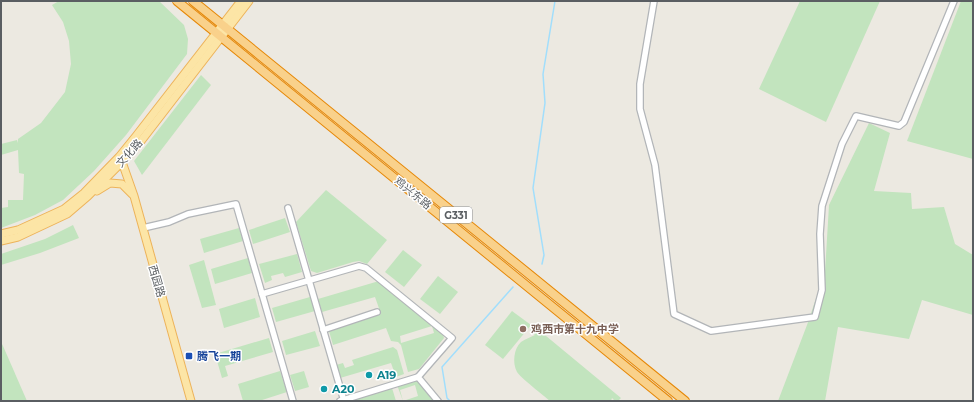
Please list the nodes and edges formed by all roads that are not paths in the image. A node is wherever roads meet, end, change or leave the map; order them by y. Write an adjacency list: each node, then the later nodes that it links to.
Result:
1 (177, 1): 8 (highway, 鸡兴东路 / G331)
2 (193, 1): 7 (highway, 鸡兴东路 / G331)
3 (241, 1): 7 (main road)
4 (250, 1): 7 (main road)
5 (654, 1): 6 (street)
6 (954, 1)
7 (225, 27): 8 (main road, 文化路); 26 (highway, 鸡兴东路 / G331)
8 (218, 35): 9 (main road, 文化路); 25 (highway, 鸡兴东路 / G331)
9 (121, 159): 10 (main road, 文化路); 11 (main road, 西园路); 14 (main road, 文化路)
10 (88, 196): 11 (main road); 15 (main road, 文化路)
11 (134, 196): 13 (main road, 西园路)
12 (288, 208): 16 (street)
13 (143, 228): 17 (street); 21 (main road, 西园路)
14 (1, 234)
15 (1, 241)
16 (309, 280): 17 (street); 19 (street); 20 (street)
17 (262, 294): 22 (street)
18 (377, 312): 19 (street)
19 (323, 330): 23 (street)
20 (418, 377): 23 (street); 24 (street)
21 (191, 401)
22 (293, 401)
23 (342, 401)
24 (438, 401)
25 (668, 401)
26 (685, 401)

